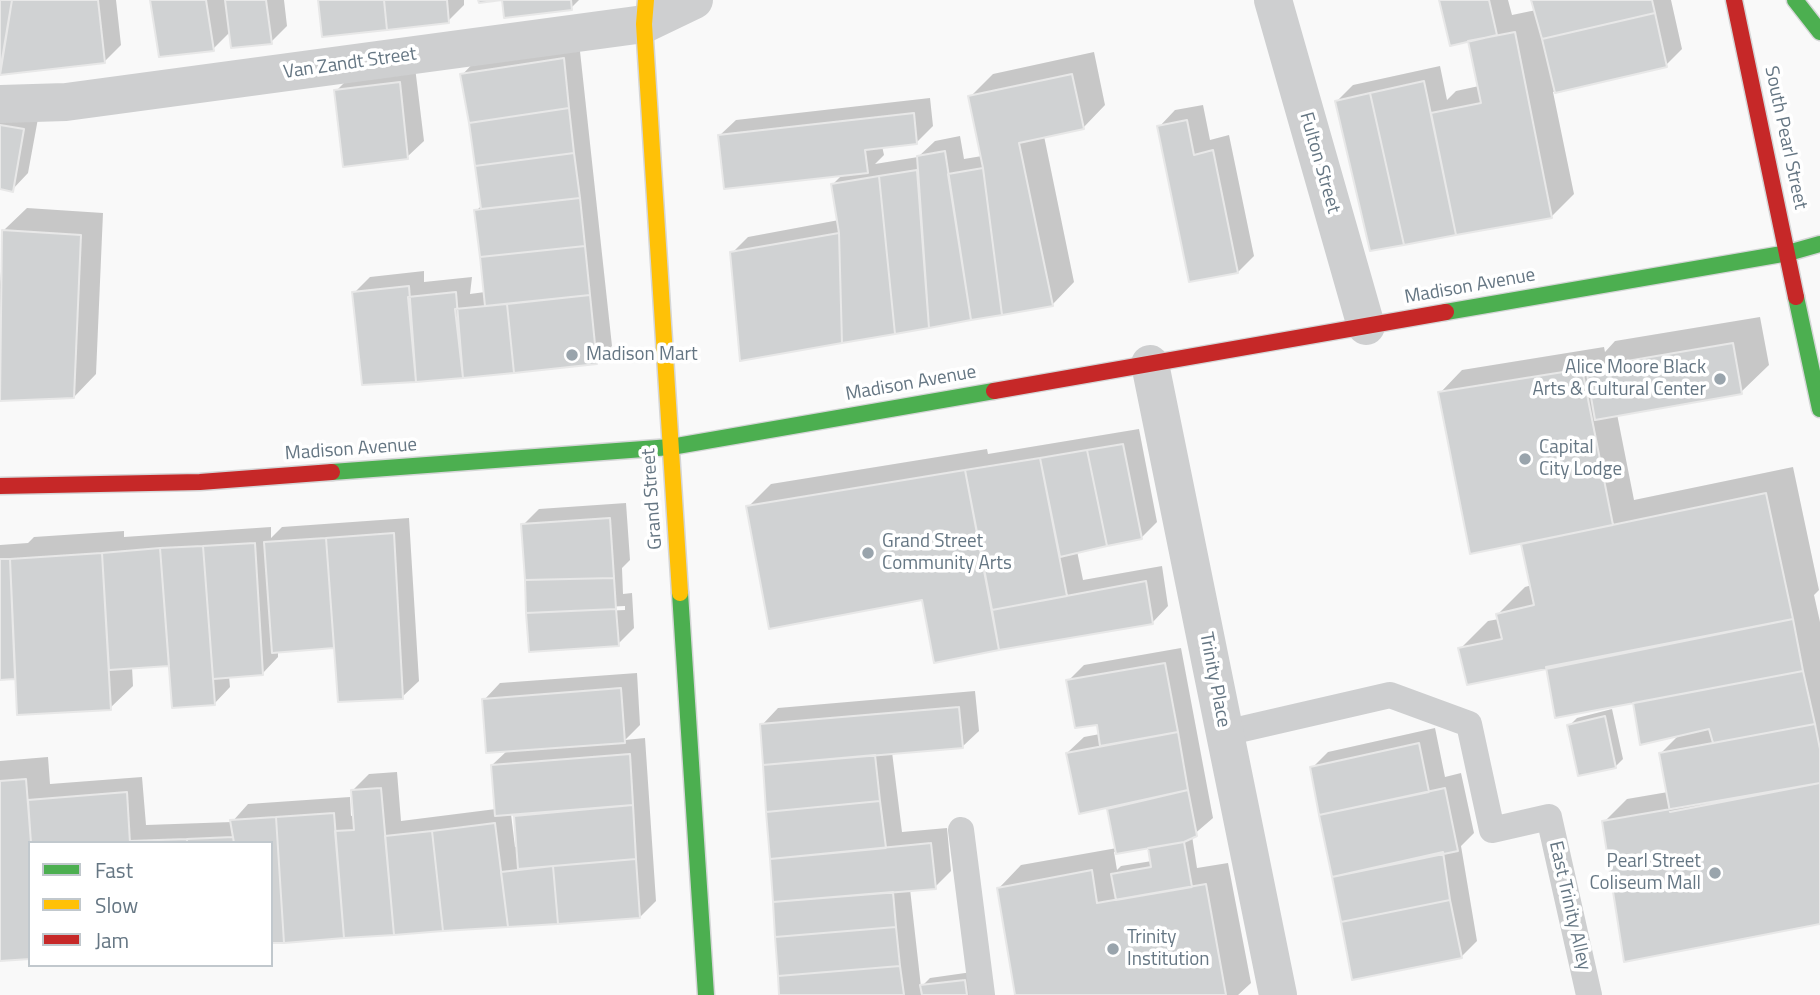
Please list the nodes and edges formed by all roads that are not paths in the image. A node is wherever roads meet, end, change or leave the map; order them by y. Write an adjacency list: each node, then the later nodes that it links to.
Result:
1 (694, 0): 5 (street, Van Zandt Street)
2 (1273, 0): 10 (street, Fulton Street)
3 (1734, 0): 9 (main road, South Pearl Street)
4 (1795, 0): 6 (main road)
5 (643, 8): 7 (street, Van Zandt Street); 13 (main road, Grand Street)
6 (1820, 32)
7 (0, 104)
8 (1820, 244): 9 (main road, Madison Avenue)
9 (1788, 253): 10 (main road, Madison Avenue); 12 (main road, South Pearl Street)
10 (1366, 326): 11 (main road, Madison Avenue)
11 (1150, 364): 13 (main road, Madison Avenue); 15 (street, Trinity Place)
12 (1820, 409)
13 (671, 447): 14 (main road, Madison Avenue); 17 (main road, Grand Street)
14 (0, 486)
15 (1225, 733): 19 (street, Trinity Place); 20 (lane, East Trinity Alley)
16 (961, 830): 18 (lane)
17 (706, 995)
18 (982, 995)
19 (1278, 995)
20 (1589, 995)

